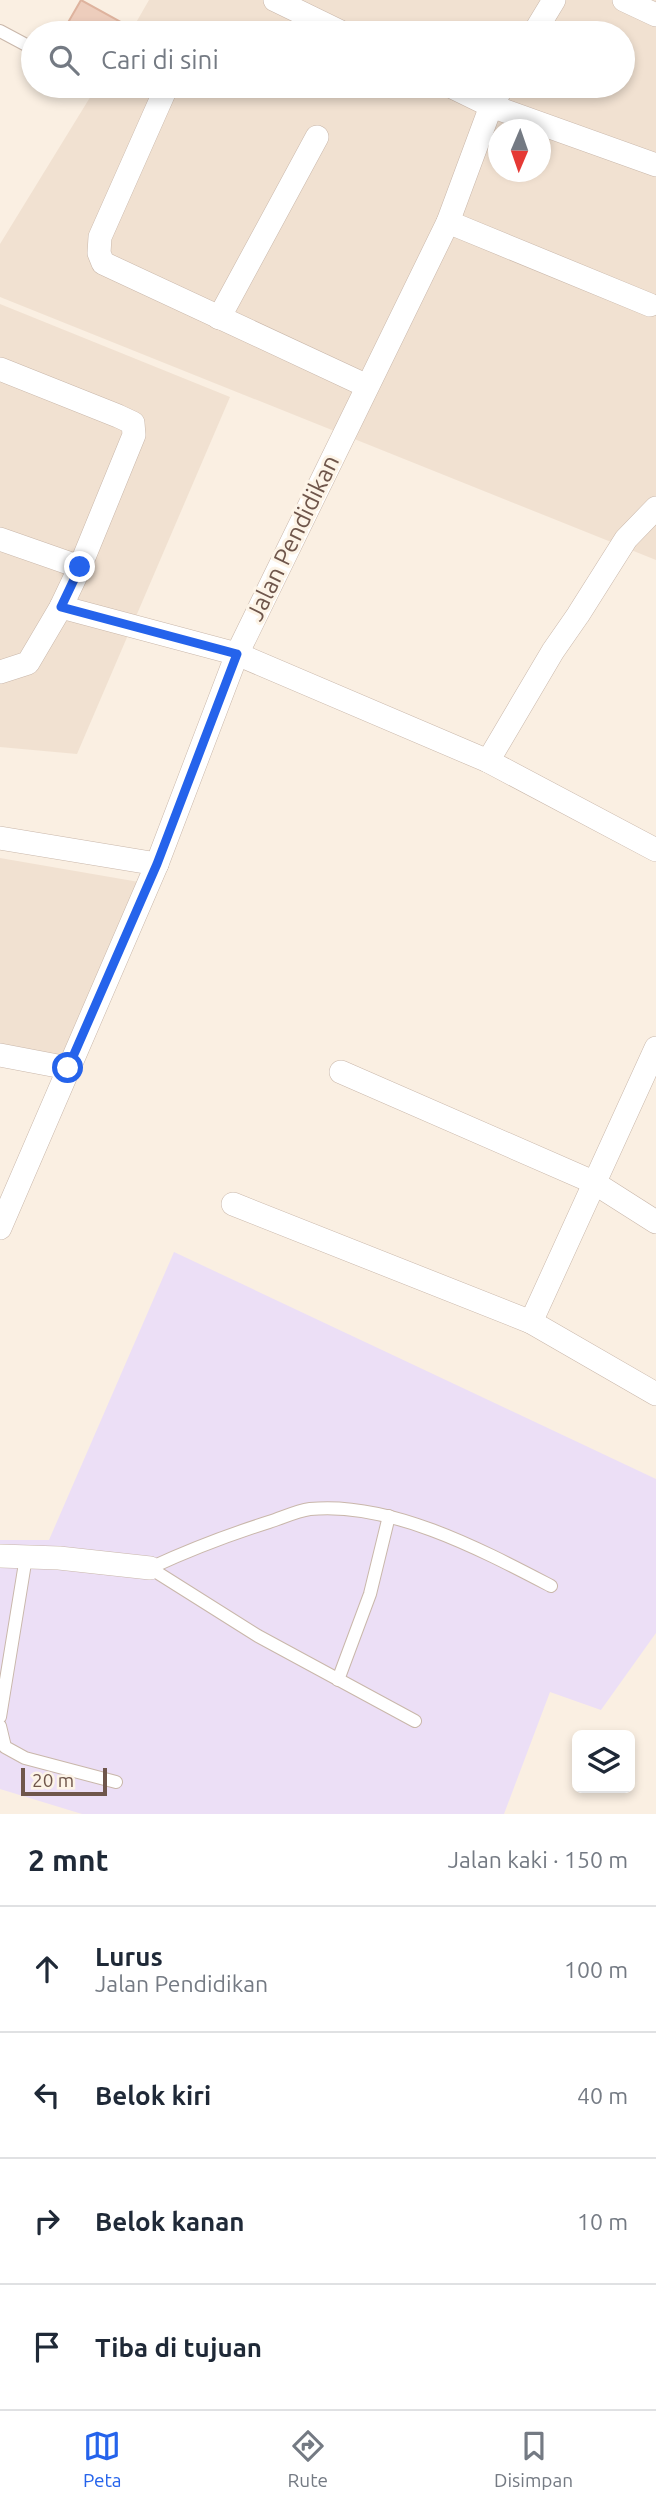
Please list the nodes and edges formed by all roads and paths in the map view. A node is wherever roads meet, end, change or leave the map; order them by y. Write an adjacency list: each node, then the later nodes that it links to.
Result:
1 (275, 0): 5 (street)
2 (554, 0): 6 (street)
3 (624, 0): 4 (street)
4 (656, 15)
5 (318, 21)
6 (541, 21)
7 (0, 31): 8 (lane)
8 (21, 42)
9 (162, 98): 17 (street)
10 (475, 98): 12 (street)
11 (496, 98): 12 (street, Jalan Pendidikan)
12 (491, 106): 14 (street); 15 (street, Jalan Pendidikan)
13 (317, 137): 17 (street)
14 (656, 165)
15 (448, 222): 16 (street); 19 (street, Jalan Pendidikan)
16 (650, 305)
17 (219, 318): 19 (street)
18 (0, 369): 22 (street)
19 (367, 386): 24 (street, Jalan Pendidikan)
20 (656, 509): 26 (street)
21 (0, 539): 22 (street)
22 (80, 567): 23 (street)
23 (61, 607): 24 (street); 25 (street)
24 (237, 654): 26 (street); 29 (street, Jalan Pendidikan)
25 (0, 672)
26 (488, 761): 28 (street)
27 (0, 838): 29 (street)
28 (656, 849)
29 (157, 864): 32 (street, Jalan Pendidikan)
30 (656, 1048): 34 (street)
31 (0, 1055): 32 (street)
32 (68, 1068): 37 (street, Jalan Pendidikan)
33 (341, 1072): 34 (street)
34 (593, 1182): 36 (street); 38 (street)
35 (233, 1204): 38 (street)
36 (656, 1222)
37 (0, 1228)
38 (531, 1322): 39 (street)
39 (656, 1394)
40 (389, 1516): 43 (lane); 44 (lane); 45 (lane)
41 (0, 1556): 42 (street)
42 (26, 1557): 43 (street); 46 (lane)
43 (150, 1568): 45 (lane)
44 (551, 1586)
45 (338, 1680): 47 (lane)
46 (0, 1717)
47 (415, 1721)
48 (0, 1726): 49 (lane)
49 (116, 1782)

